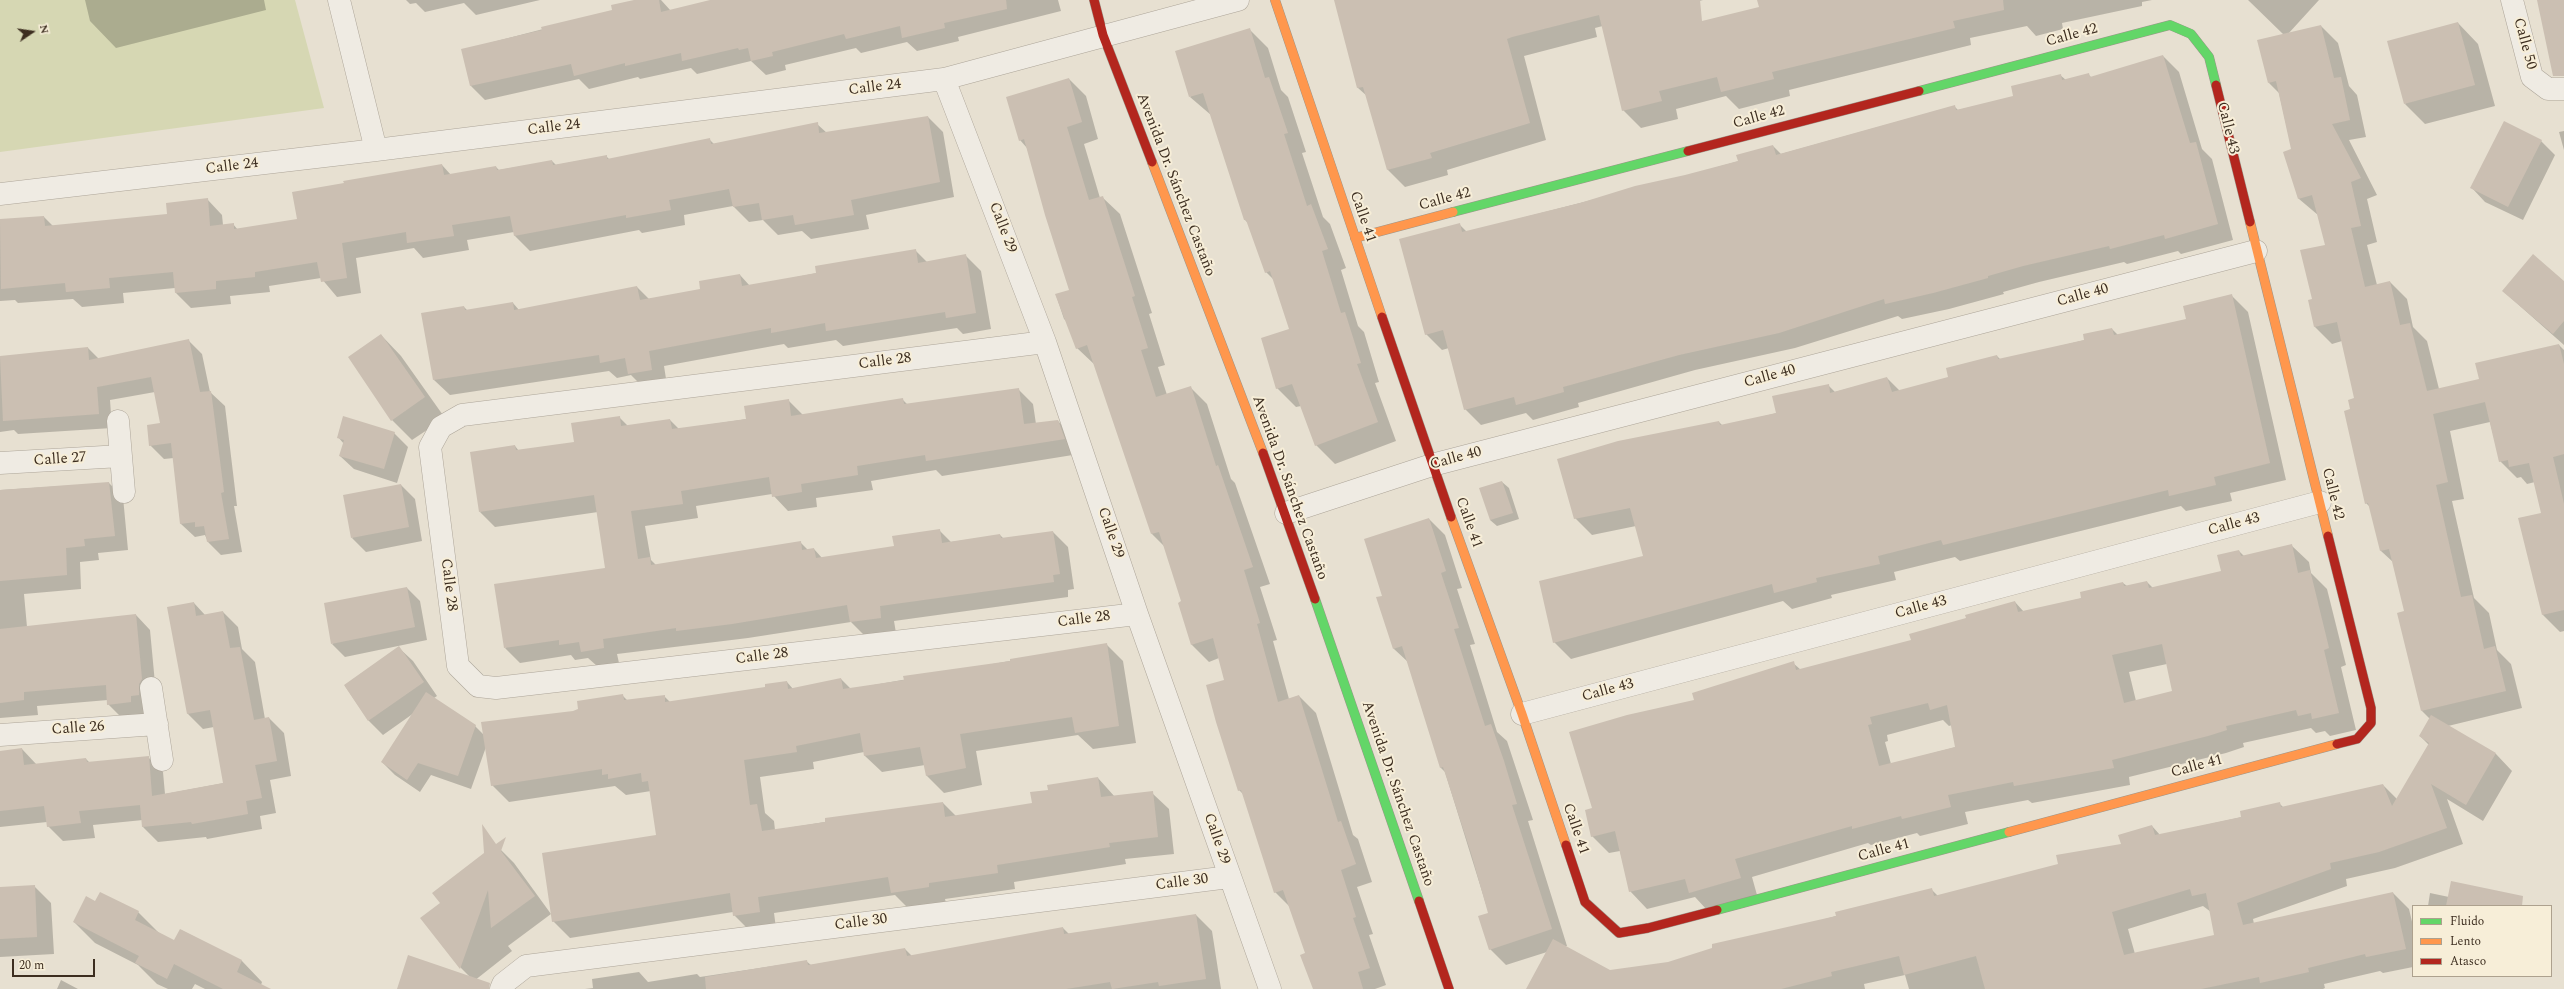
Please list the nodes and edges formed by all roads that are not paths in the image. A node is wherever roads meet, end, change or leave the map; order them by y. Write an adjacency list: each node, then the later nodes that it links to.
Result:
1 (339, 0): 10 (street)
2 (1094, 0): 7 (street, Avenida Dr. Sánchez Castaño)
3 (1238, 0): 7 (street, Calle 24)
4 (1275, 0): 12 (street, Calle 41)
5 (2512, 0): 9 (street, Calle 50)
6 (2170, 25): 12 (street, Calle 42); 13 (street, Calle 43)
7 (1103, 35): 8 (street, Calle 24); 21 (street, Avenida Dr. Sánchez Castaño)
8 (944, 79): 10 (street, Calle 24); 14 (street, Calle 29)
9 (2564, 89)
10 (376, 150): 11 (street, Calle 24)
11 (0, 194)
12 (1355, 238): 18 (street, Calle 41)
13 (2256, 251): 18 (street, Calle 40); 20 (street, Calle 42)
14 (1046, 342): 22 (street, Calle 29); 22 (street, Calle 28)
15 (118, 421): 16 (street)
16 (121, 456): 17 (street, Calle 27); 19 (street)
17 (0, 463)
18 (1432, 465): 21 (street, Calle 40); 24 (street, Calle 41)
19 (124, 492)
20 (2320, 502): 24 (street, Calle 43); 27 (street, Calle 42)
21 (1286, 513): 32 (street, Avenida Dr. Sánchez Castaño)
22 (1137, 614): 29 (street, Calle 29)
23 (151, 688): 25 (street)
24 (1522, 714): 27 (street, Calle 41)
25 (157, 724): 26 (street, Calle 26); 28 (street)
26 (0, 735)
27 (2357, 740)
28 (162, 760)
29 (1230, 877): 30 (street, Calle 30); 31 (street, Calle 29)
30 (501, 989)
31 (1270, 989)
32 (1449, 989)

